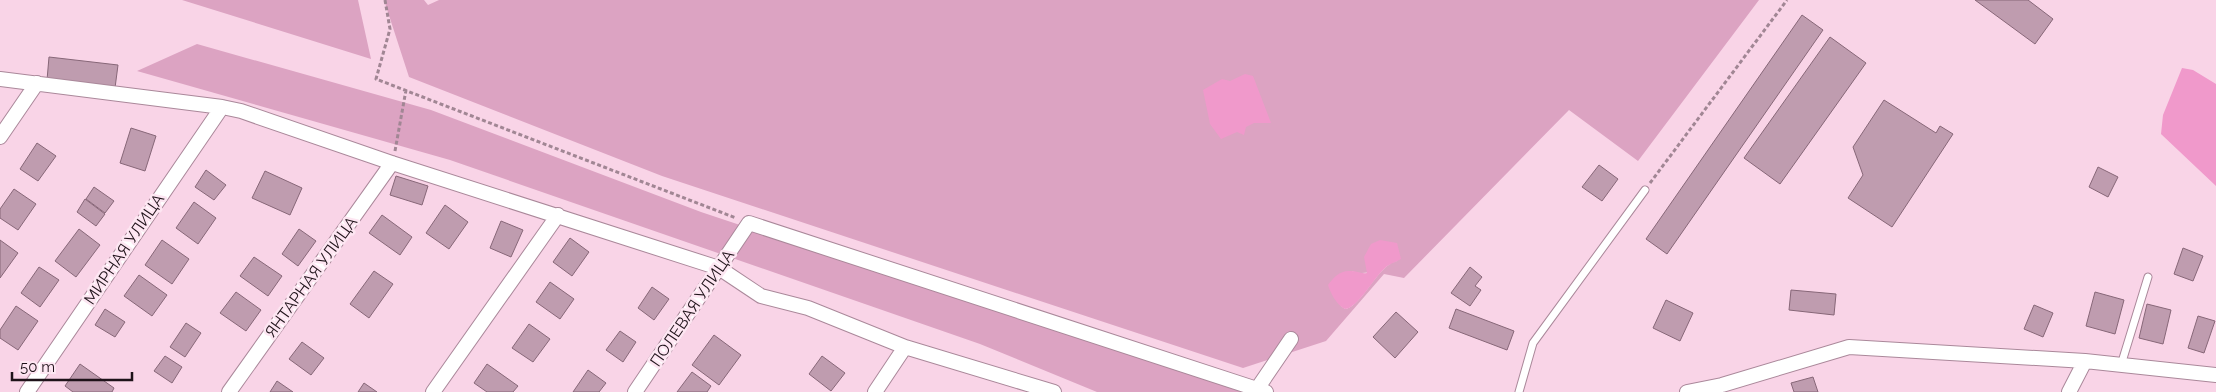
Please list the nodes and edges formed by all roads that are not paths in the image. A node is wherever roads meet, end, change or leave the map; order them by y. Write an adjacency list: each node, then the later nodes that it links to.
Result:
1 (0, 79): 2 (street)
2 (37, 83): 3 (street); 4 (street)
3 (222, 106): 5 (street); 16 (street, МИРНАЯ УЛИЦА)
4 (0, 137)
5 (392, 163): 7 (street); 17 (street, ЯНТАРНАЯ УЛИЦА)
6 (1645, 190): 22 (lane)
7 (558, 215): 8 (street); 18 (street)
8 (719, 268): 11 (street); 15 (street, ПОЛЕВАЯ УЛИЦА); 19 (street, ПОЛЕВАЯ УЛИЦА)
9 (2148, 277): 13 (lane)
10 (1291, 339): 15 (street)
11 (905, 347): 20 (street); 21 (street)
12 (2085, 361): 13 (street); 23 (street); 24 (street)
13 (2121, 365): 14 (street)
14 (2216, 375)
15 (1262, 390)
16 (27, 392)
17 (229, 392)
18 (433, 392)
19 (635, 392)
20 (874, 392)
21 (1054, 392)
22 (1519, 392)
23 (1687, 392)
24 (2069, 392)

